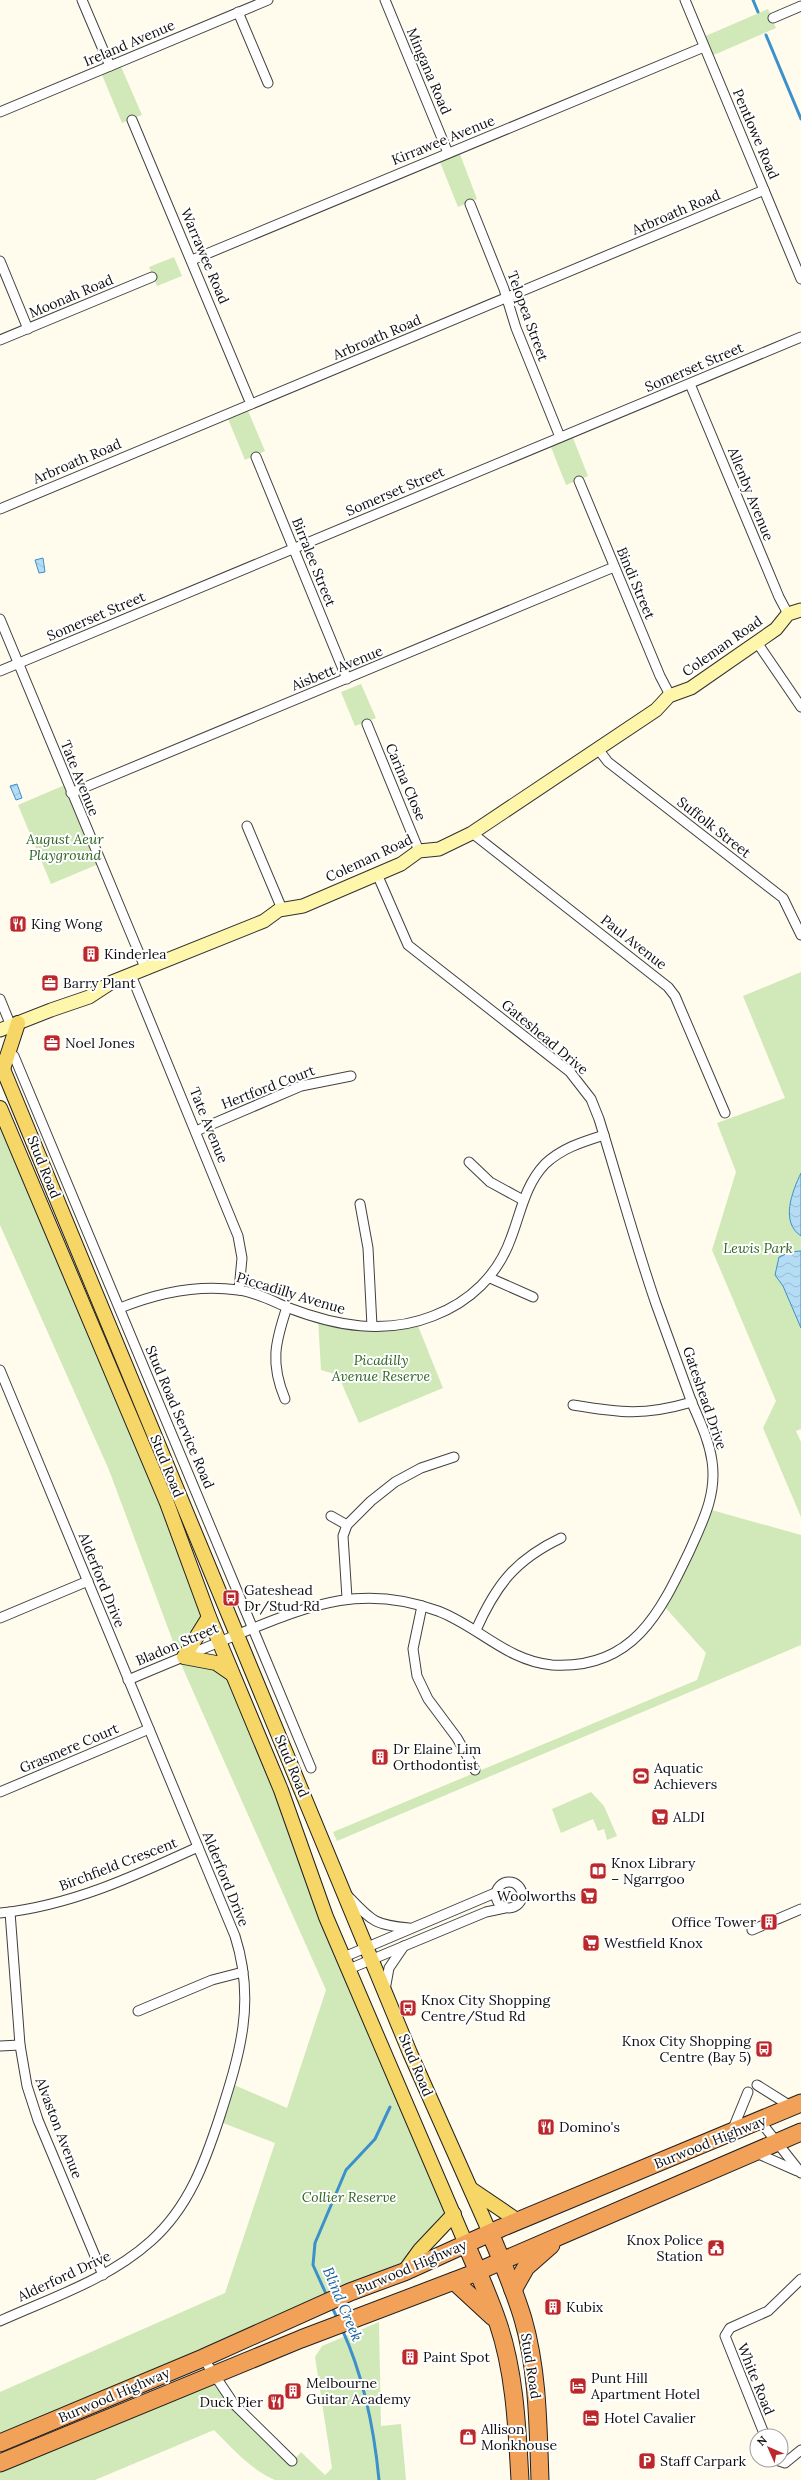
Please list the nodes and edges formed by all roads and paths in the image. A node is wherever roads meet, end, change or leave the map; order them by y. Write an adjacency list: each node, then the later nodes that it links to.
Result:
1 (82, 0): 9 (street)
2 (268, 0): 6 (street, Ireland Avenue)
3 (384, 0): 13 (street, Mingana Road)
4 (685, 0): 8 (street, Pentlowe Road)
5 (801, 6): 7 (street)
6 (238, 12): 9 (street, Ireland Avenue); 10 (street)
7 (773, 18)
8 (704, 47): 13 (street, Kirrawee Avenue); 14 (street, Pentlowe Road)
9 (110, 66): 11 (street, Ireland Avenue)
10 (268, 83)
11 (0, 112)
12 (132, 120): 16 (street, Warrawee Road)
13 (448, 153): 16 (street, Kirrawee Avenue)
14 (764, 190): 19 (street, Pentlowe Road); 20 (street, Arbroath Road)
15 (470, 204): 20 (street, Telopea Street)
16 (192, 260): 25 (street, Warrawee Road)
17 (0, 261): 21 (street)
18 (152, 277): 21 (street, Moonah Road)
19 (801, 279)
20 (506, 298): 25 (street, Arbroath Road); 26 (street, Telopea Street)
21 (28, 329): 23 (street, Moonah Road)
22 (801, 337): 24 (street, Somerset Street)
23 (0, 340)
24 (690, 384): 26 (street, Somerset Street); 33 (street, Allenby Avenue)
25 (251, 404): 29 (street, Arbroath Road)
26 (560, 437): 30 (street, Somerset Street)
27 (256, 457): 30 (street, Birralee Street)
28 (579, 481): 31 (street, Bindi Street)
29 (0, 509)
30 (294, 549): 36 (street, Somerset Street); 38 (street, Birralee Street)
31 (614, 567): 38 (street, Aisbett Avenue); 39 (street, Bindi Street)
32 (801, 610): 33 (street)
33 (788, 614): 35 (street, Coleman Road)
34 (0, 619): 36 (street, Tate Avenue)
35 (756, 641): 39 (street, Coleman Road); 40 (street)
36 (18, 664): 37 (street, Somerset Street); 43 (street, Tate Avenue)
37 (0, 671)
38 (347, 679): 43 (street, Aisbett Avenue)
39 (670, 694): 42 (street, Coleman Road)
40 (801, 707)
41 (366, 724): 46 (street, Carina Close)
42 (598, 749): 45 (street, Coleman Road); 49 (street, Suffolk Street)
43 (71, 793): 50 (street, Tate Avenue)
44 (247, 826): 48 (street)
45 (472, 833): 46 (street, Coleman Road); 60 (street, Paul Avenue)
46 (419, 851): 47 (street, Coleman Road)
47 (377, 874): 48 (street, Coleman Road); 62 (street, Gateshead Drive)
48 (282, 909): 50 (street, Coleman Road)
49 (801, 935)
50 (146, 970): 51 (street, Coleman Road)
51 (131, 975): 53 (street, Coleman Road); 61 (street, Tate Avenue)
52 (0, 999): 53 (street)
53 (10, 1027): 55 (main road)
54 (14, 1056): 57 (street, Stud Road Service Road)
55 (2, 1065): 58 (main road, Stud Road)
56 (351, 1076): 61 (street, Hertford Court)
57 (23, 1077): 58 (street); 70 (street, Stud Road Service Road)
58 (9, 1083): 87 (main road, Stud Road)
59 (0, 1108): 83 (main road, Stud Road)
60 (724, 1113)
61 (196, 1131): 67 (street, Tate Avenue)
62 (604, 1135): 64 (street, Piccadilly Avenue); 74 (street, Gateshead Drive)
63 (469, 1162): 64 (street)
64 (523, 1200): 66 (street, Piccadilly Avenue)
65 (360, 1204): 71 (street)
66 (490, 1278): 68 (street); 71 (street, Piccadilly Avenue)
67 (239, 1290): 69 (street, Piccadilly Avenue); 70 (street, Piccadilly Avenue)
68 (533, 1297)
69 (287, 1307): 71 (street, Piccadilly Avenue); 73 (street)
70 (120, 1308): 85 (street, Stud Road Service Road)
71 (372, 1326)
72 (0, 1370): 80 (street, Alderford Drive)
73 (284, 1399)
74 (692, 1402): 75 (street); 86 (street, Gateshead Drive)
75 (573, 1405)
76 (454, 1457): 78 (street)
77 (331, 1516): 78 (street)
78 (347, 1525): 81 (street)
79 (561, 1538): 86 (street)
80 (88, 1581): 84 (street); 91 (street, Alderford Drive)
81 (347, 1598): 82 (street, Gateshead Drive); 85 (street, Gateshead Drive)
82 (422, 1606): 86 (street, Gateshead Drive); 94 (street)
83 (209, 1617): 88 (main road, Stud Road); 89 (main road)
84 (0, 1618)
85 (252, 1628): 87 (street, Gateshead Drive); 93 (street, Stud Road Service Road)
86 (476, 1630)
87 (238, 1634): 88 (street, Bladon Street); 97 (main road, Stud Road)
88 (219, 1642): 89 (street, Bladon Street); 90 (main road, Stud Road)
89 (184, 1657): 90 (main road); 91 (street, Bladon Street)
90 (233, 1674): 107 (main road, Stud Road)
91 (128, 1680): 92 (street, Alderford Drive)
92 (149, 1729): 95 (street, Grasmere Court); 96 (street, Alderford Drive)
93 (311, 1768)
94 (475, 1770)
95 (0, 1792)
96 (198, 1847): 101 (street, Birchfield Crescent); 108 (street, Alderford Drive)
97 (344, 1892): 103 (street); 106 (main road, Stud Road)
98 (495, 1893): 99 (street); 99 (street); 103 (street)
99 (505, 1908): 105 (street)
100 (801, 1909): 104 (street)
101 (10, 1912): 102 (street, Birchfield Crescent); 111 (street, Alvaston Avenue)
102 (0, 1913)
103 (411, 1928): 106 (street)
104 (752, 1930)
105 (404, 1946): 106 (street); 109 (street)
106 (370, 1953): 107 (street); 109 (main road, Stud Road)
107 (346, 1963): 123 (main road, Stud Road)
108 (243, 1972): 110 (street); 131 (street, Alderford Drive)
109 (384, 1990): 122 (main road, Stud Road)
110 (138, 2011)
111 (20, 2045): 112 (street); 131 (street, Alvaston Avenue)
112 (0, 2046)
113 (757, 2085): 115 (street)
114 (748, 2092): 118 (street)
115 (796, 2105): 116 (highway, Burwood Highway)
116 (765, 2119): 118 (highway, Burwood Highway); 119 (street)
117 (801, 2132): 119 (highway, Burwood Highway)
118 (731, 2133): 124 (highway, Burwood Highway)
119 (778, 2142): 120 (highway, Burwood Highway); 121 (street)
120 (754, 2151): 121 (street); 126 (highway, Burwood Highway)
121 (801, 2172)
122 (471, 2189): 124 (main road); 125 (main road, Stud Road)
123 (454, 2214): 127 (main road, Stud Road); 130 (main road)
124 (518, 2221): 125 (highway, Burwood Highway)
125 (490, 2233): 127 (highway, Burwood Highway); 128 (highway, Stud Road)
126 (560, 2237): 128 (highway, Burwood Highway); 134 (highway)
127 (466, 2244): 129 (highway, Stud Road); 130 (highway, Burwood Highway)
128 (502, 2261): 129 (highway, Burwood Highway); 134 (highway, Stud Road)
129 (478, 2271): 133 (highway, Burwood Highway); 136 (highway, Stud Road)
130 (404, 2272): 137 (highway, Burwood Highway)
131 (103, 2275): 135 (street, Alderford Drive)
132 (801, 2279): 139 (street, White Road)
133 (454, 2281): 136 (highway); 138 (highway, Burwood Highway)
134 (513, 2290): 146 (highway, Stud Road)
135 (0, 2321)
136 (498, 2323): 145 (highway, Stud Road)
137 (203, 2358): 138 (street); 140 (highway, Burwood Highway)
138 (214, 2375): 142 (street); 144 (highway, Burwood Highway)
139 (762, 2428)
140 (0, 2443)
141 (801, 2450): 143 (street)
142 (292, 2461)
143 (789, 2461)
144 (0, 2463)
145 (520, 2480)
146 (540, 2480)

